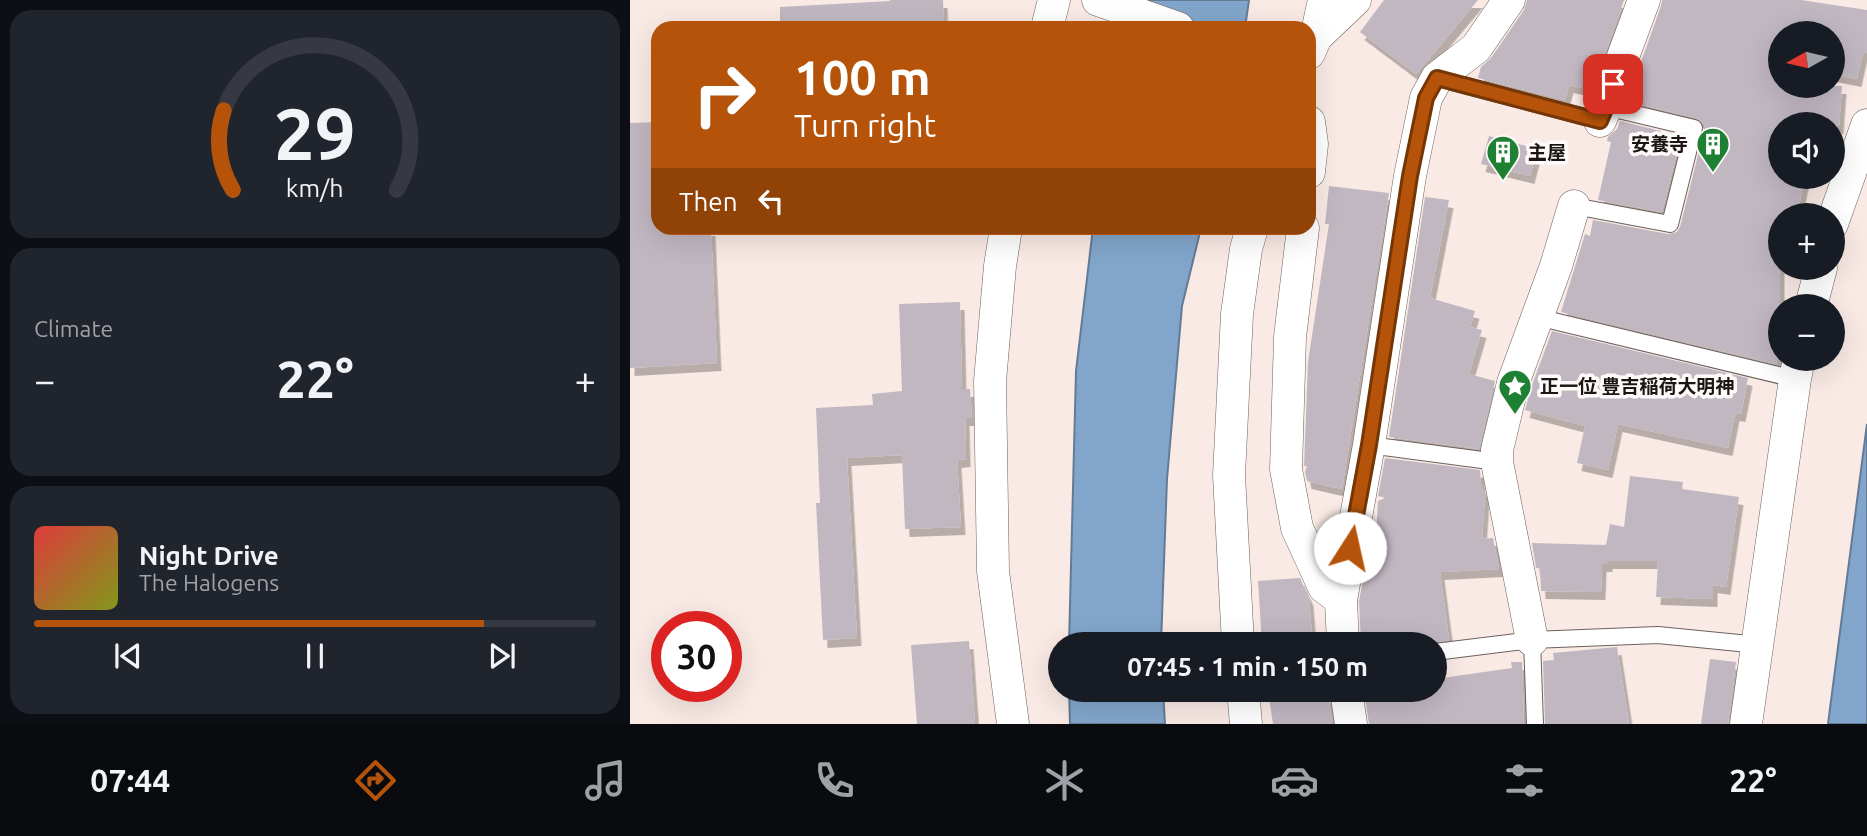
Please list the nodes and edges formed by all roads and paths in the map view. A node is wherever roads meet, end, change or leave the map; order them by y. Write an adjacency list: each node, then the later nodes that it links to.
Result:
1 (1054, 0): 7 (street)
2 (1098, 0): 8 (street)
3 (1324, 0): 9 (street)
4 (1355, 0): 10 (street)
5 (1509, 0): 11 (street)
6 (1644, 0): 12 (street)
7 (1049, 21)
8 (1158, 21)
9 (1316, 30)
10 (1316, 41)
11 (1437, 78): 12 (lane); 22 (street)
12 (1603, 114): 15 (lane)
13 (1867, 125): 14 (street)
14 (1839, 203)
15 (1574, 206): 19 (street)
16 (1005, 235): 32 (street)
17 (1250, 235): 25 (street)
18 (1302, 235): 24 (street)
19 (1537, 317): 20 (lane); 23 (street)
20 (1768, 363)
21 (1797, 371): 28 (street)
22 (1369, 445): 23 (lane); 24 (street)
23 (1497, 462): 27 (street)
24 (1341, 600): 26 (street)
25 (1237, 632)
26 (1342, 632)
27 (1532, 640): 28 (lane); 29 (lane); 35 (lane)
28 (1759, 645): 36 (street)
29 (1447, 651)
30 (1244, 702): 33 (street)
31 (1348, 702): 34 (street)
32 (1013, 724)
33 (1246, 724)
34 (1351, 724)
35 (1535, 724)
36 (1746, 724)

